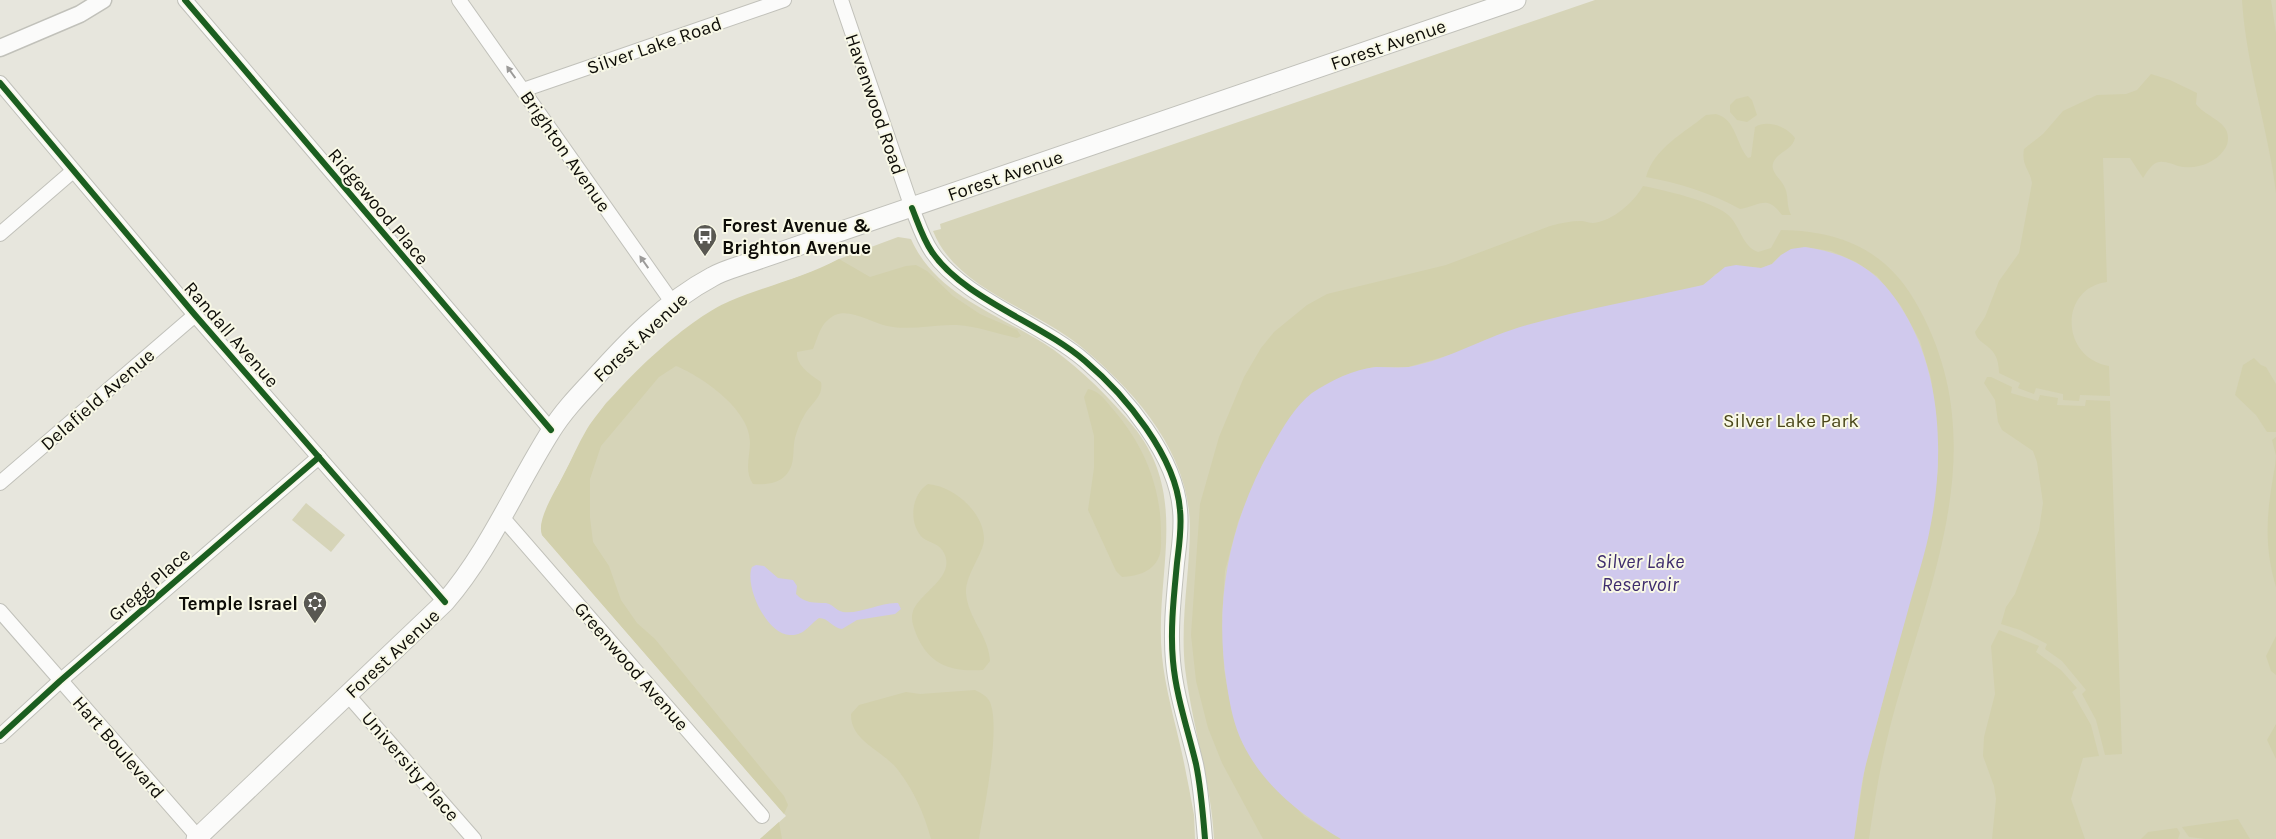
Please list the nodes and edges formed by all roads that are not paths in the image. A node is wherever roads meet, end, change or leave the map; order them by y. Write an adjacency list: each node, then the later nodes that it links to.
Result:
1 (103, 0): 7 (street)
2 (185, 0): 15 (street, Ridgewood Place)
3 (459, 0): 9 (street, Brighton Avenue, one-way to 3)
4 (784, 0): 9 (street, Silver Lake Road)
5 (841, 0): 11 (street, Havenwood Road)
6 (1506, 1): 11 (main road, Forest Avenue)
7 (0, 48)
8 (0, 83): 10 (street, Randall Avenue)
9 (524, 90): 13 (street, Brighton Avenue, one-way to 9)
10 (74, 171): 12 (street); 14 (street, Randall Avenue)
11 (912, 208): 13 (main road, Forest Avenue); 27 (street, Havenwood Road)
12 (0, 234)
13 (672, 302): 15 (main road, Forest Avenue)
14 (195, 315): 16 (street, Randall Avenue); 17 (street, Delafield Avenue)
15 (551, 430): 18 (main road, Forest Avenue)
16 (319, 457): 19 (street, Randall Avenue); 21 (street, Gregg Place)
17 (0, 483)
18 (502, 517): 19 (main road, Forest Avenue); 24 (street, Greenwood Avenue)
19 (445, 602): 22 (main road, Forest Avenue)
20 (0, 611): 21 (street, Hart Boulevard)
21 (60, 681): 23 (street, Gregg Place); 25 (street, Hart Boulevard)
22 (348, 694): 25 (main road, Forest Avenue); 26 (street, University Place)
23 (0, 736)
24 (762, 816)
25 (199, 839)
26 (474, 839)
27 (1205, 839)

